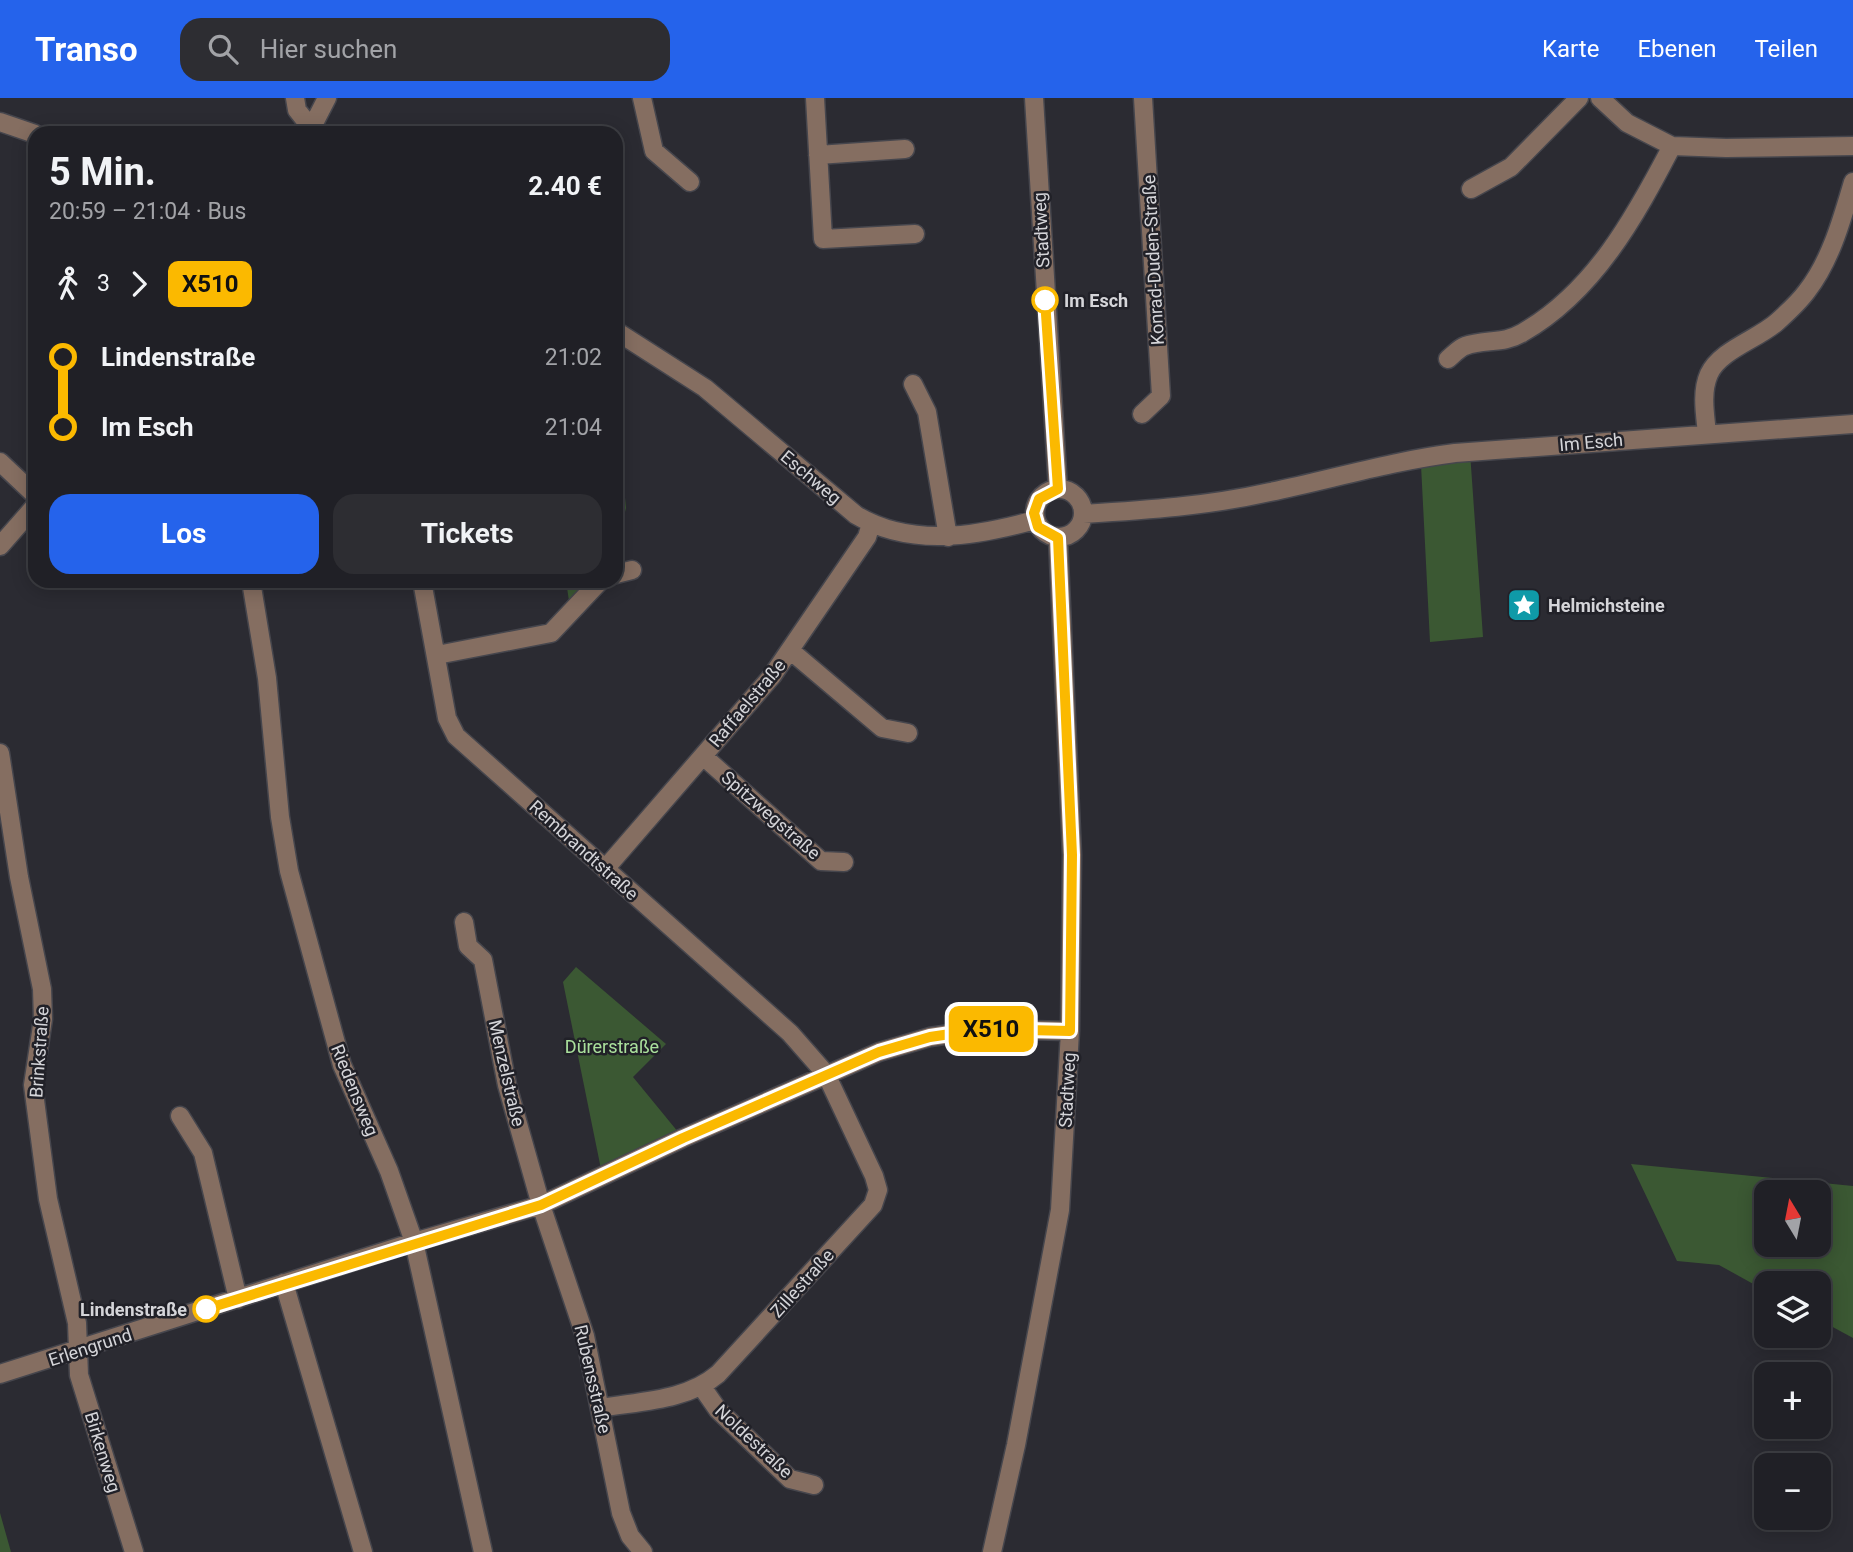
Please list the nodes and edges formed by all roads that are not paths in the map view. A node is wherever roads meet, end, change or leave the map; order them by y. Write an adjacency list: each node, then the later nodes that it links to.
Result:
1 (295, 98): 10 (street)
2 (327, 98): 11 (street)
3 (642, 98): 17 (street)
4 (815, 98): 16 (street)
5 (1034, 98): 29 (street, Stadtweg)
6 (1143, 98): 24 (street, Konrad-Duden-Straße)
7 (1579, 98): 19 (street)
8 (1600, 98): 13 (street)
9 (0, 122): 12 (street)
10 (307, 126)
11 (313, 126)
12 (28, 132)
13 (1672, 146): 14 (street); 22 (street)
14 (1853, 146)
15 (905, 149): 16 (street)
16 (818, 155): 20 (street)
17 (690, 182)
18 (1853, 182): 26 (street)
19 (1471, 189)
20 (915, 234)
21 (623, 335): 33 (street, Eschweg)
22 (1448, 359)
23 (914, 384): 34 (street)
24 (1142, 414)
25 (1853, 424): 26 (street, Im Esch)
26 (1707, 433): 31 (street, Im Esch)
27 (0, 462): 28 (street)
28 (28, 488)
29 (1058, 489): 31 (street); 32 (street)
30 (28, 514): 36 (street)
31 (1083, 514): 35 (street)
32 (1035, 520): 34 (street, Eschweg); 35 (street)
33 (871, 524): 34 (street, Eschweg); 40 (street, Raffaelstraße)
34 (948, 537)
35 (1058, 538): 48 (street, Stadtweg)
36 (0, 546)
37 (252, 588): 52 (street, Riedensweg)
38 (423, 588): 41 (street, Rembrandtstraße)
39 (593, 588): 41 (street)
40 (791, 651): 42 (street); 44 (street, Raffaelstraße)
41 (437, 655): 46 (street, Rembrandtstraße)
42 (908, 733)
43 (0, 753): 55 (street, Brinkstraße)
44 (703, 756): 45 (street, Spitzwegstraße); 46 (street, Raffaelstraße)
45 (844, 862)
46 (605, 869): 49 (street, Rembrandtstraße)
47 (464, 922): 51 (street, Menzelstraße)
48 (1070, 1031): 49 (street); 64 (street, Stadtweg)
49 (826, 1074): 51 (street); 57 (street, Zillestraße)
50 (180, 1116): 54 (street)
51 (541, 1205): 52 (street, Erlengrund); 58 (street, Rubensstraße)
52 (414, 1242): 53 (street, Erlengrund); 62 (street, Riedensweg)
53 (284, 1283): 54 (street, Erlengrund); 61 (street)
54 (238, 1299): 55 (street, Erlengrund)
55 (78, 1352): 56 (street, Erlengrund); 60 (street, Birkenweg)
56 (0, 1374)
57 (702, 1387): 58 (street, Zillestraße); 59 (street, Noldestraße)
58 (601, 1408): 63 (street, Rubensstraße)
59 (814, 1485)
60 (134, 1552)
61 (362, 1552)
62 (483, 1552)
63 (643, 1552)
64 (992, 1552)

